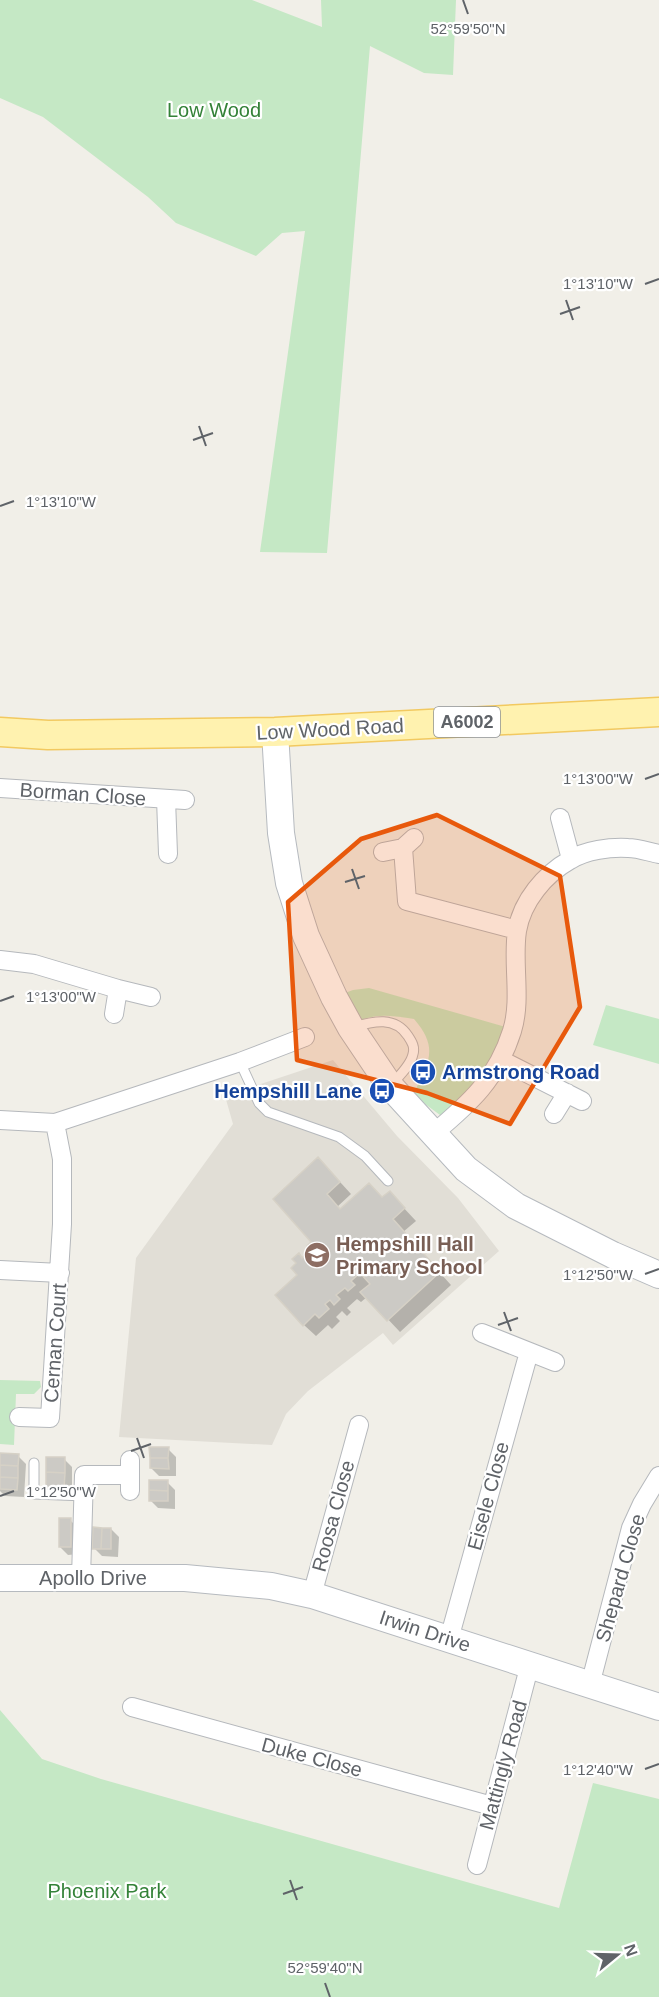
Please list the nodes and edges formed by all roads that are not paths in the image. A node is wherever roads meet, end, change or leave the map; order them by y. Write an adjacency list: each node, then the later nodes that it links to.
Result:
1 (659, 712): 3 (main road, Low Wood Road / A6002)
2 (0, 732): 3 (main road, Low Wood Road / A6002)
3 (274, 732): 15 (street)
4 (0, 788): 7 (street, Borman Close)
5 (560, 818): 9 (street)
6 (383, 852): 10 (street)
7 (168, 854)
8 (659, 854): 9 (street)
9 (572, 859): 10 (street)
10 (517, 930): 17 (street)
11 (0, 960): 12 (street)
12 (118, 989): 13 (street); 14 (street)
13 (151, 997)
14 (114, 1014)
15 (351, 1028): 19 (street); 19 (lane)
16 (305, 1037): 18 (street)
17 (501, 1060): 20 (street); 23 (street)
18 (240, 1062): 22 (street); 24 (lane)
19 (390, 1086): 23 (street)
20 (554, 1114)
21 (0, 1120): 22 (street)
22 (55, 1123): 26 (street, Cernan Court)
23 (433, 1134): 27 (street)
24 (388, 1181)
25 (0, 1270): 26 (street, Cernan Court)
26 (60, 1273): 31 (street, Cernan Court)
27 (659, 1275)
28 (482, 1333): 29 (street)
29 (529, 1353): 30 (street); 41 (street, Eisele Close)
30 (555, 1362)
31 (19, 1417)
32 (351, 1432): 40 (street, Roosa Close)
33 (34, 1463): 36 (lane)
34 (130, 1475): 36 (street)
35 (659, 1476): 43 (street, Shepard Close)
36 (85, 1496): 38 (street)
37 (0, 1578): 38 (street, Apollo Drive)
38 (81, 1578): 39 (street, Apollo Drive)
39 (185, 1578): 40 (street, Irwin Drive)
40 (312, 1595): 41 (street, Irwin Drive)
41 (449, 1639): 42 (street, Irwin Drive)
42 (530, 1664): 43 (street, Irwin Drive); 46 (street, Mattingly Road)
43 (590, 1685): 45 (street, Irwin Drive)
44 (132, 1707): 46 (street, Duke Close)
45 (659, 1707)
46 (492, 1806): 47 (street, Mattingly Road)
47 (477, 1865)

